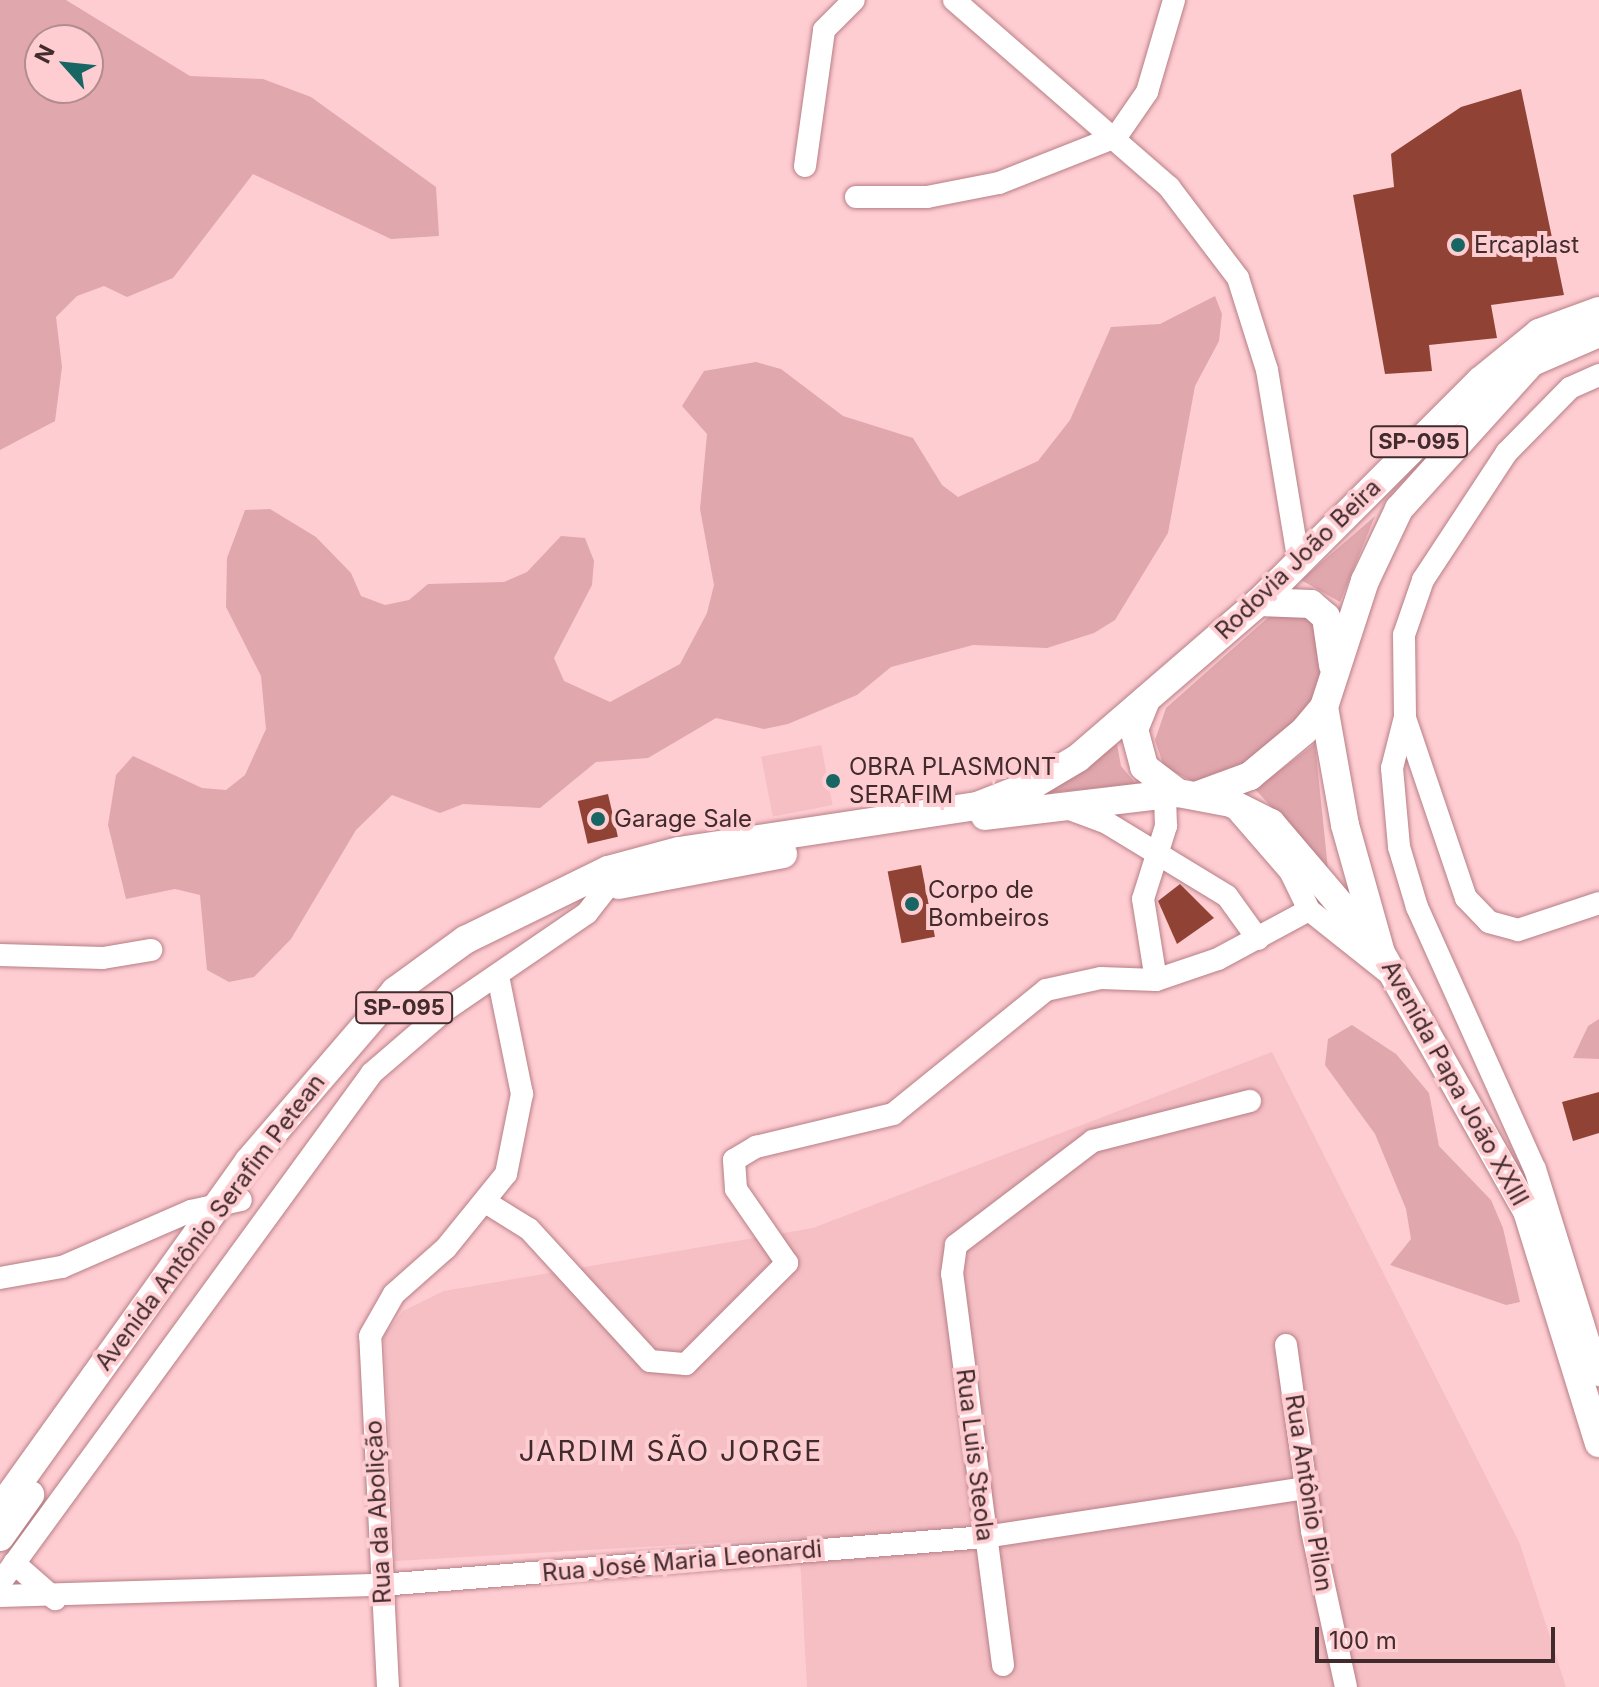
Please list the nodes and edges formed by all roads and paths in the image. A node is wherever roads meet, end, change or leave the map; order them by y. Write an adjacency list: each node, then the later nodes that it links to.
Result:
1 (854, 0): 5 (street)
2 (954, 0): 4 (street)
3 (1174, 0): 4 (street)
4 (1116, 137): 6 (street); 10 (street)
5 (805, 166)
6 (856, 197)
7 (1599, 311): 10 (main road, Rodovia João Beira / SP-095)
8 (1599, 333): 12 (main road, Rodovia João Beira / SP-095)
9 (1599, 375): 15 (street)
10 (1299, 563): 11 (main road, Rodovia João Beira / SP-095)
11 (1259, 602): 12 (main road); 13 (main road, Rodovia João Beira / SP-095)
12 (1333, 678): 14 (main road, Rodovia João Beira / SP-095)
13 (1148, 696): 16 (main road); 31 (main road, Avenida Antônio Serafim Petean / SP-095)
14 (1324, 707): 16 (main road, Rodovia João Beira / SP-095); 27 (main road, Avenida Papa João XXIII)
15 (1405, 717): 22 (street); 37 (street)
16 (1179, 795): 17 (main road, Avenida Papa João XXIII); 18 (main road, Rodovia João Beira / SP-095); 20 (street)
17 (1231, 803): 23 (street); 27 (main road, Avenida Papa João XXIII)
18 (1058, 805): 19 (main road, Rodovia João Beira / SP-095); 20 (street)
19 (1029, 808): 21 (main road, Avenida Antônio Serafim Petean / SP-095)
20 (1157, 853): 24 (street); 29 (street)
21 (607, 887): 28 (street, Avenida Antônio Serafim Petean); 31 (main road, Avenida Antônio Serafim Petean / SP-095)
22 (1599, 903)
23 (1309, 910): 24 (street); 27 (street)
24 (1258, 939): 29 (street)
25 (151, 950): 26 (street)
26 (0, 955)
27 (1387, 965): 38 (main road, Avenida Papa João XXIII)
28 (498, 976): 32 (street); 43 (street, Avenida Antônio Serafim Petean)
29 (1156, 980): 32 (street)
30 (1250, 1101): 42 (street, Rua Luis Steola)
31 (230, 1201): 33 (street); 34 (main road, Avenida Antônio Serafim Petean / SP-095); 41 (main road, Avenida Antônio Serafim Petean / SP-095)
32 (487, 1203): 45 (street, Rua da Abolição)
33 (160, 1224): 34 (street); 35 (street)
34 (193, 1240): 40 (main road, Avenida Antônio Serafim Petean / SP-095)
35 (0, 1278)
36 (1286, 1345): 39 (street, Rua Antônio Pilon)
37 (1599, 1375)
38 (1599, 1443)
39 (1305, 1488): 42 (street, Rua José Maria Leonardi); 50 (street, Rua Antônio Pilon)
40 (0, 1509)
41 (0, 1537)
42 (985, 1537): 45 (street, Rua José Maria Leonardi); 48 (street, Rua Luis Steola)
43 (14, 1563): 44 (street, Avenida Antônio Serafim Petean); 47 (street)
44 (0, 1583)
45 (381, 1585): 47 (street, Rua José Maria Leonardi); 49 (street, Rua da Abolição)
46 (0, 1596): 47 (street, Rua José Maria Leonardi)
47 (55, 1599)
48 (1003, 1665)
49 (388, 1687)
50 (1346, 1687)

